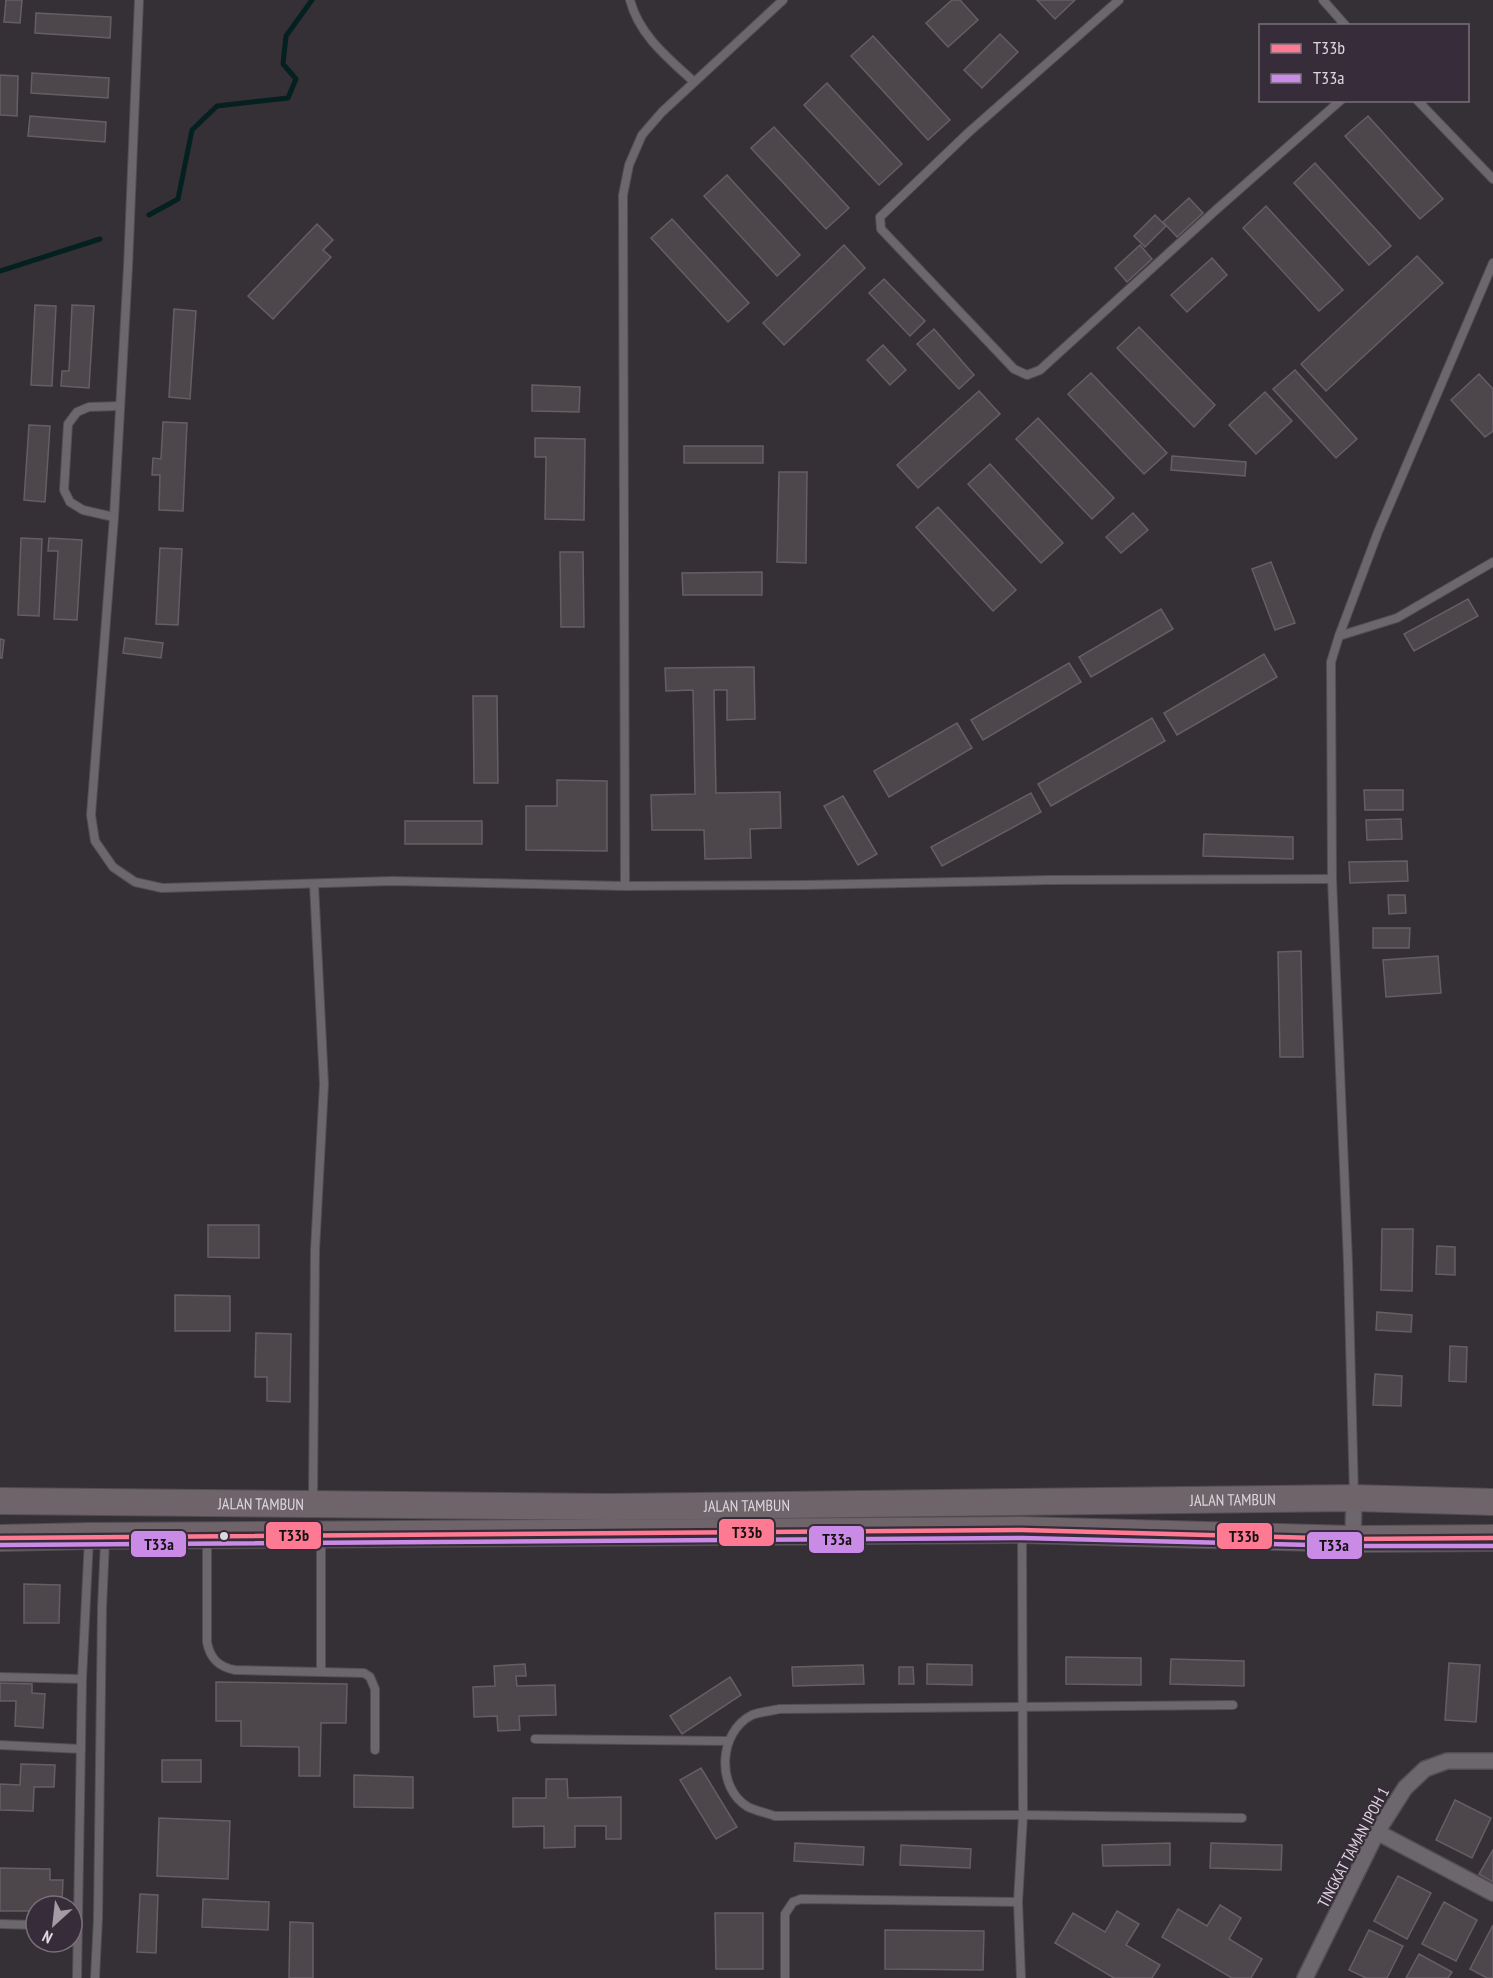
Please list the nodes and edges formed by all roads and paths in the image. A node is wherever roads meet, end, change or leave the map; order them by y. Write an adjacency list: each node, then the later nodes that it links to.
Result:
1 (630, 0): 7 (lane)
2 (783, 0): 7 (lane)
3 (1119, 0): 8 (lane)
4 (1323, 0): 6 (lane)
5 (141, 1): 12 (lane)
6 (1344, 24)
7 (693, 81): 18 (lane)
8 (1339, 102)
9 (1419, 102): 10 (lane)
10 (1493, 179)
11 (1493, 263): 15 (lane)
12 (120, 406): 13 (lane); 13 (lane)
13 (114, 517): 17 (lane)
14 (1493, 562): 15 (lane)
15 (1339, 636): 16 (lane)
16 (1332, 879): 18 (lane); 19 (lane)
17 (314, 884): 18 (lane); 22 (lane)
18 (625, 886)
19 (1354, 1498): 22 (main road, JALAN TAMBUN); 23 (main road, JALAN TAMBUN); 31 (street)
20 (0, 1502): 21 (main road, JALAN TAMBUN)
21 (223, 1502): 22 (main road, JALAN TAMBUN); 26 (main road)
22 (313, 1503)
23 (1493, 1503)
24 (0, 1514): 26 (main road)
25 (1022, 1530): 27 (main road, JALAN TAMBUN); 31 (main road, JALAN TAMBUN); 36 (lane)
26 (97, 1534): 28 (main road, JALAN TAMBUN); 29 (main road, JALAN TAMBUN); 34 (lane); 53 (lane)
27 (321, 1535): 28 (main road, JALAN TAMBUN); 32 (lane)
28 (207, 1536): 32 (lane)
29 (0, 1538)
30 (1493, 1538): 31 (main road, JALAN TAMBUN)
31 (1353, 1539)
32 (321, 1671): 41 (lane)
33 (0, 1677): 34 (lane)
34 (82, 1679): 40 (lane)
35 (1233, 1705): 36 (lane)
36 (1022, 1708): 38 (lane); 43 (lane)
37 (535, 1739): 38 (lane)
38 (729, 1741): 43 (lane)
39 (0, 1745): 40 (lane)
40 (81, 1749): 47 (lane)
41 (375, 1750)
42 (1493, 1761): 45 (street, TINGKAT TAMAN IPOH 1)
43 (1023, 1815): 44 (lane); 48 (lane)
44 (1242, 1818)
45 (1377, 1832): 46 (street); 56 (street, TINGKAT TAMAN IPOH 1)
46 (1493, 1893)
47 (76, 1894)
48 (1018, 1902): 54 (lane); 55 (lane)
49 (0, 1924): 50 (lane)
50 (24, 1925)
51 (76, 1954): 52 (lane)
52 (77, 1978)
53 (95, 1978)
54 (785, 1978)
55 (1021, 1978)
56 (1305, 1978)

